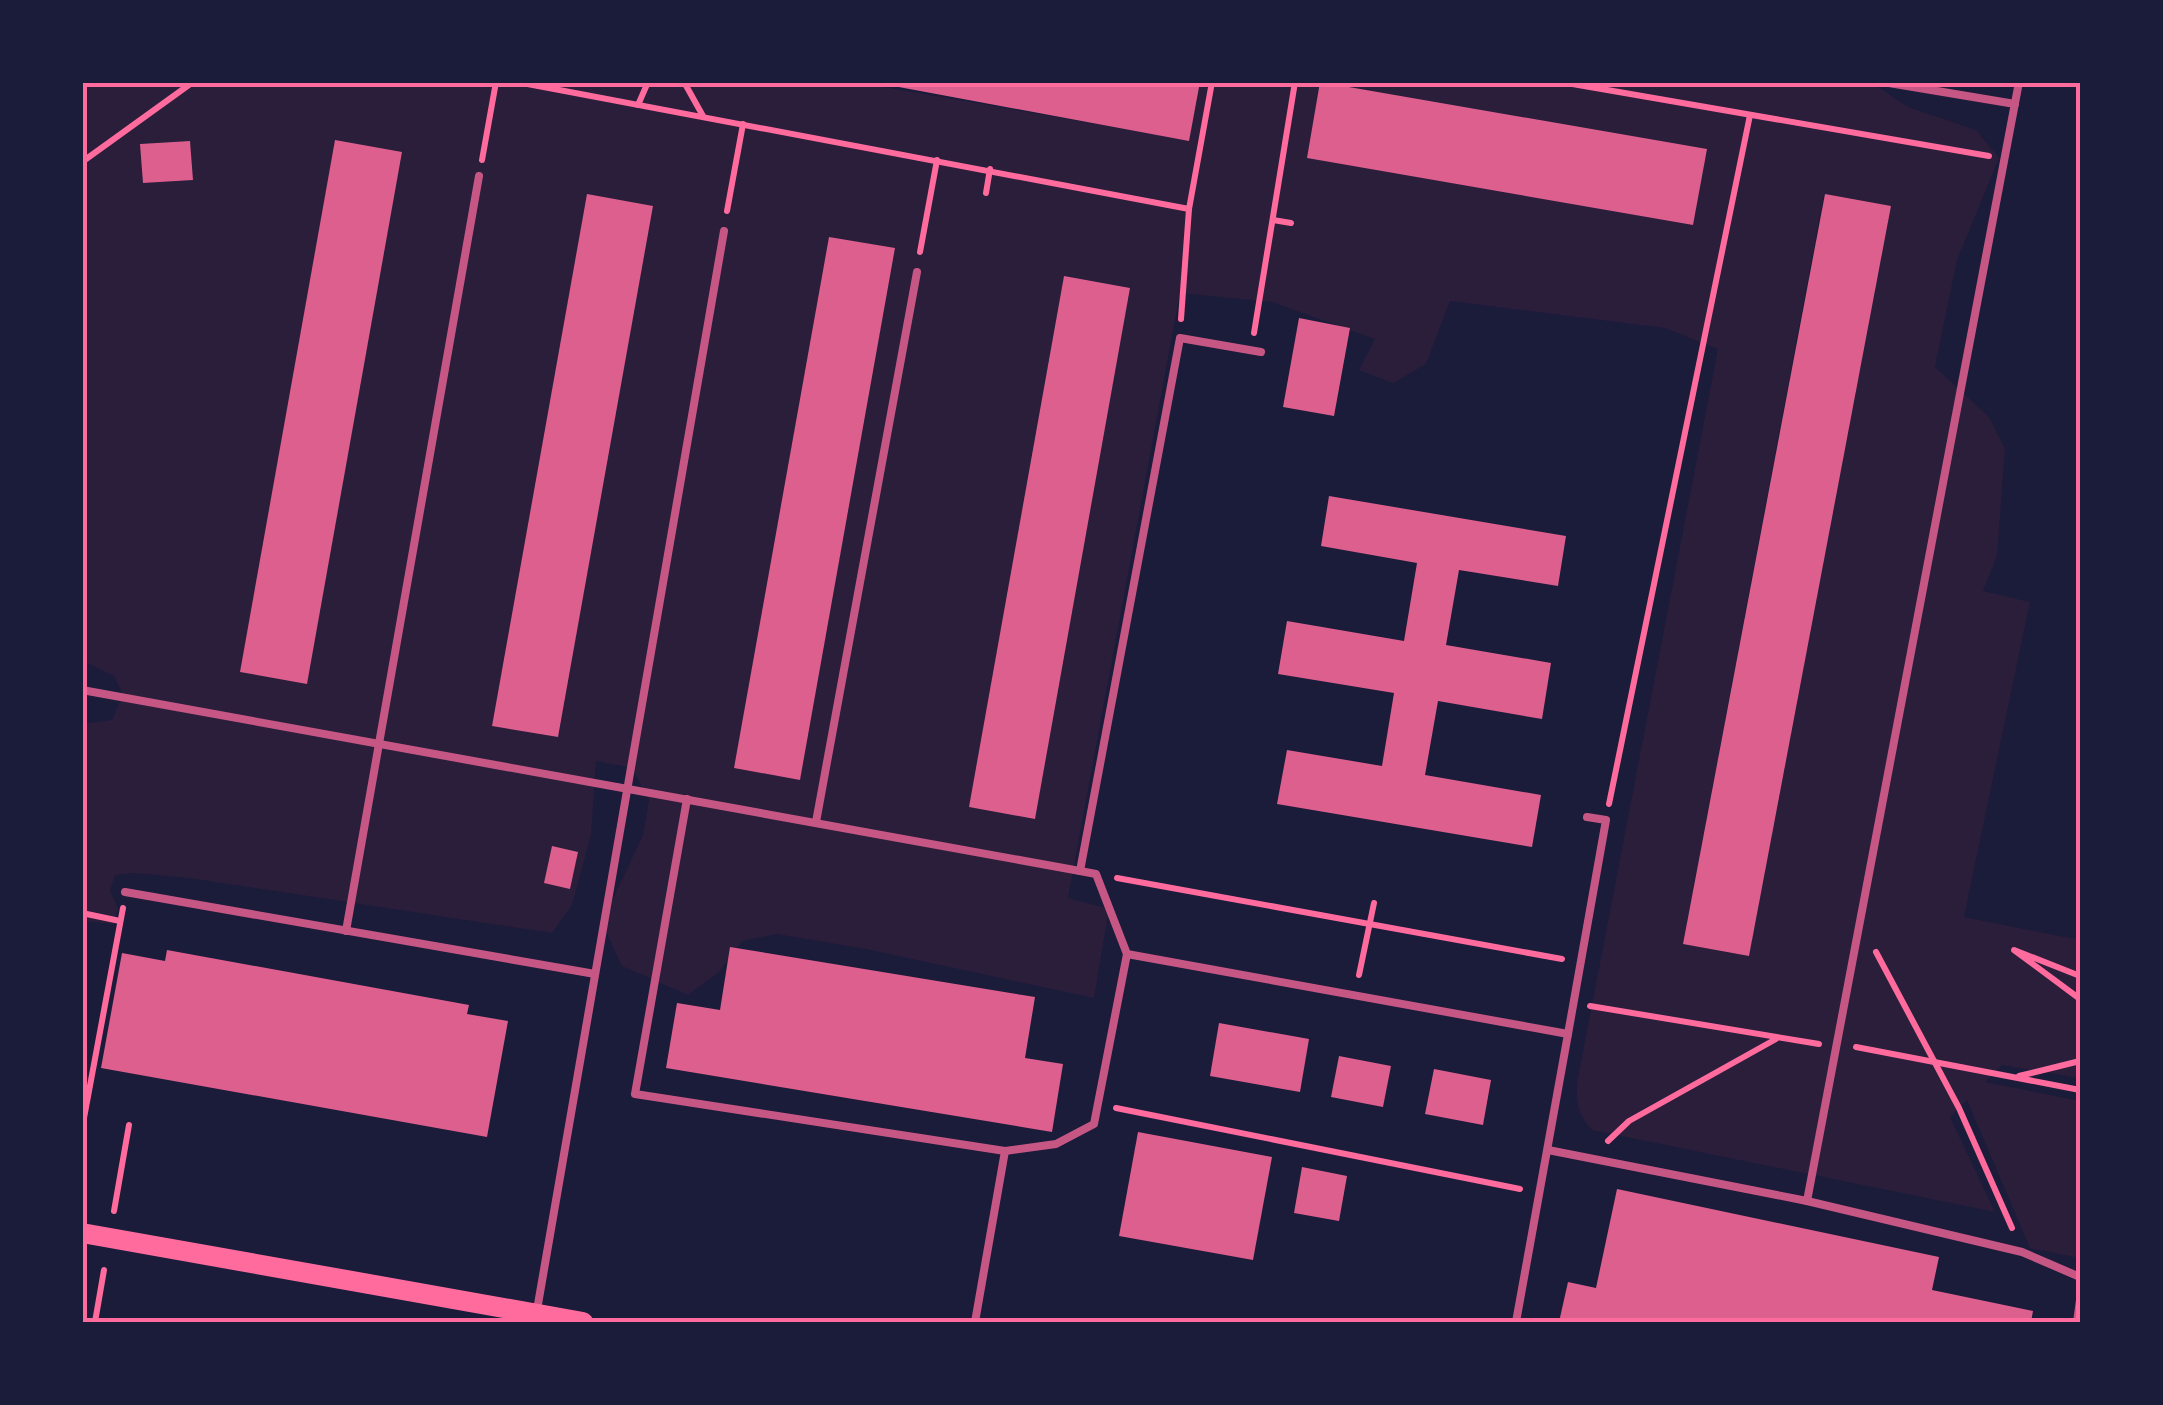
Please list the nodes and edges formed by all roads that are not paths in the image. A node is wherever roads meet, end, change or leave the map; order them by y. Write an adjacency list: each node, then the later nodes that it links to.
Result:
1 (1883, 82): 3 (lane)
2 (2020, 82): 3 (lane)
3 (2015, 104): 22 (lane)
4 (480, 176): 9 (lane)
5 (724, 230): 10 (lane)
6 (917, 272): 13 (lane)
7 (1256, 351): 14 (lane)
8 (82, 690): 9 (lane)
9 (380, 742): 10 (lane); 16 (lane)
10 (628, 788): 11 (lane); 18 (lane)
11 (688, 799): 13 (lane); 21 (lane)
12 (1587, 816): 19 (lane)
13 (816, 822): 14 (lane)
14 (1080, 871): 17 (lane)
15 (125, 892): 16 (lane)
16 (346, 931): 18 (lane)
17 (1127, 954): 19 (lane); 21 (lane)
18 (595, 974): 26 (lane)
19 (1568, 1034): 20 (lane)
20 (1548, 1150): 22 (lane); 29 (lane)
21 (1005, 1151): 28 (lane)
22 (1807, 1201): 24 (lane)
23 (82, 1233): 26 (main road)
24 (2080, 1277)
25 (2080, 1300): 30 (lane)
26 (536, 1314): 27 (main road)
27 (582, 1322)
28 (975, 1322)
29 (1516, 1322)
30 (2077, 1322)

